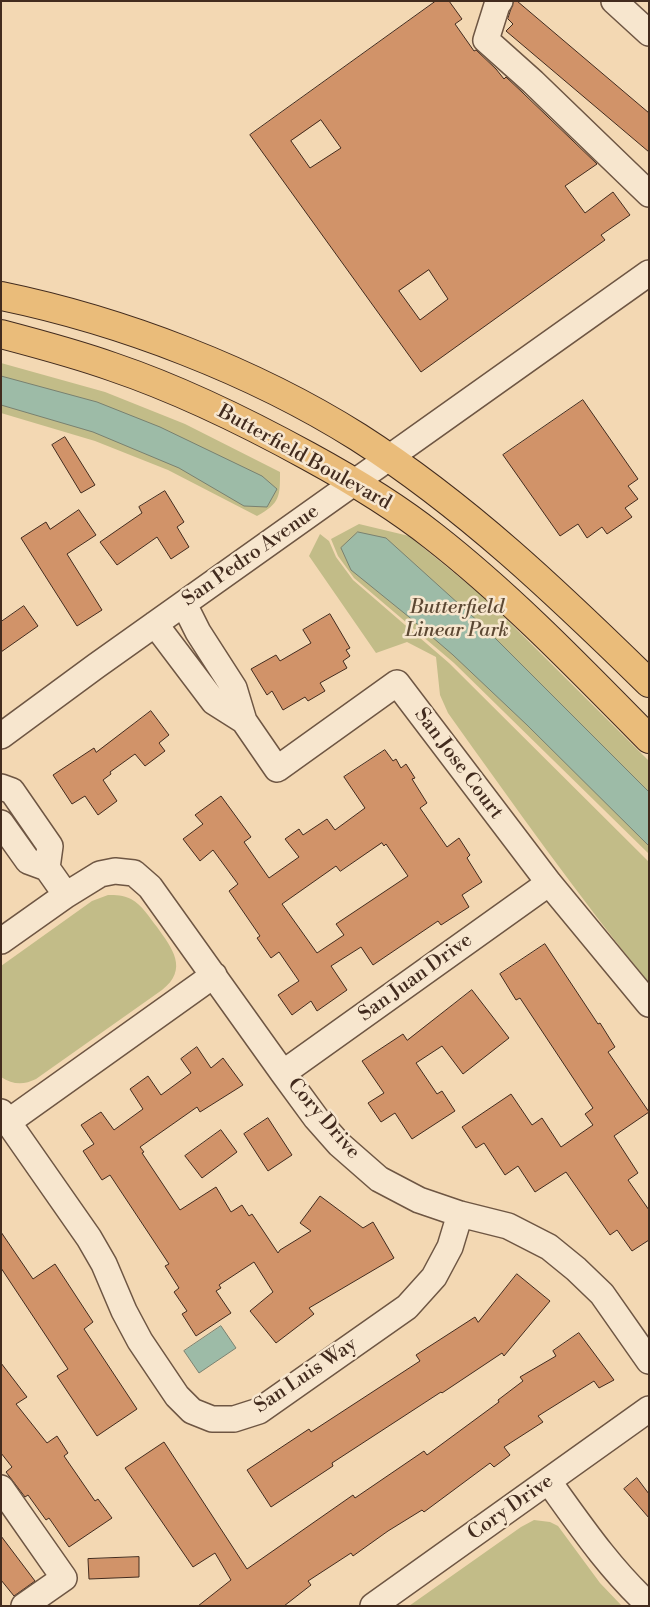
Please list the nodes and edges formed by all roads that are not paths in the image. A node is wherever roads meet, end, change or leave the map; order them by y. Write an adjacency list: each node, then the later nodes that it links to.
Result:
1 (500, 1): 4 (street)
2 (614, 1): 3 (street)
3 (649, 33)
4 (649, 194)
5 (649, 273): 8 (street, San Pedro Avenue)
6 (1, 296): 8 (main road, Butterfield Boulevard)
7 (1, 334): 9 (main road, Butterfield Boulevard)
8 (389, 458): 9 (street, San Pedro Avenue); 12 (main road, Butterfield Boulevard)
9 (356, 483): 10 (street, San Pedro Avenue); 15 (main road, Butterfield Boulevard)
10 (184, 604): 11 (street, San Pedro Avenue); 13 (street, San Jose Court)
11 (155, 624): 13 (street, San Jose Court); 14 (street, San Pedro Avenue)
12 (649, 683)
13 (244, 721): 19 (street, San Jose Court)
14 (1, 736)
15 (649, 739)
16 (1, 787): 18 (street)
17 (1, 823): 18 (street)
18 (47, 868): 20 (street)
19 (549, 883): 23 (street, San Jose Court); 24 (street, San Juan Drive)
20 (66, 895): 21 (street); 22 (street, Cory Drive)
21 (1, 941)
22 (214, 975): 24 (street, Cory Drive); 25 (street, San Luis Way)
23 (649, 1004)
24 (283, 1074): 26 (street, Cory Drive)
25 (5, 1117): 26 (street, San Luis Way)
26 (460, 1214): 27 (street, Cory Drive)
27 (649, 1361)
28 (649, 1409): 29 (street, Cory Drive)
29 (548, 1482): 31 (street); 33 (street, Cory Drive)
30 (1, 1488): 32 (street)
31 (649, 1605)
32 (24, 1606)
33 (373, 1606)

